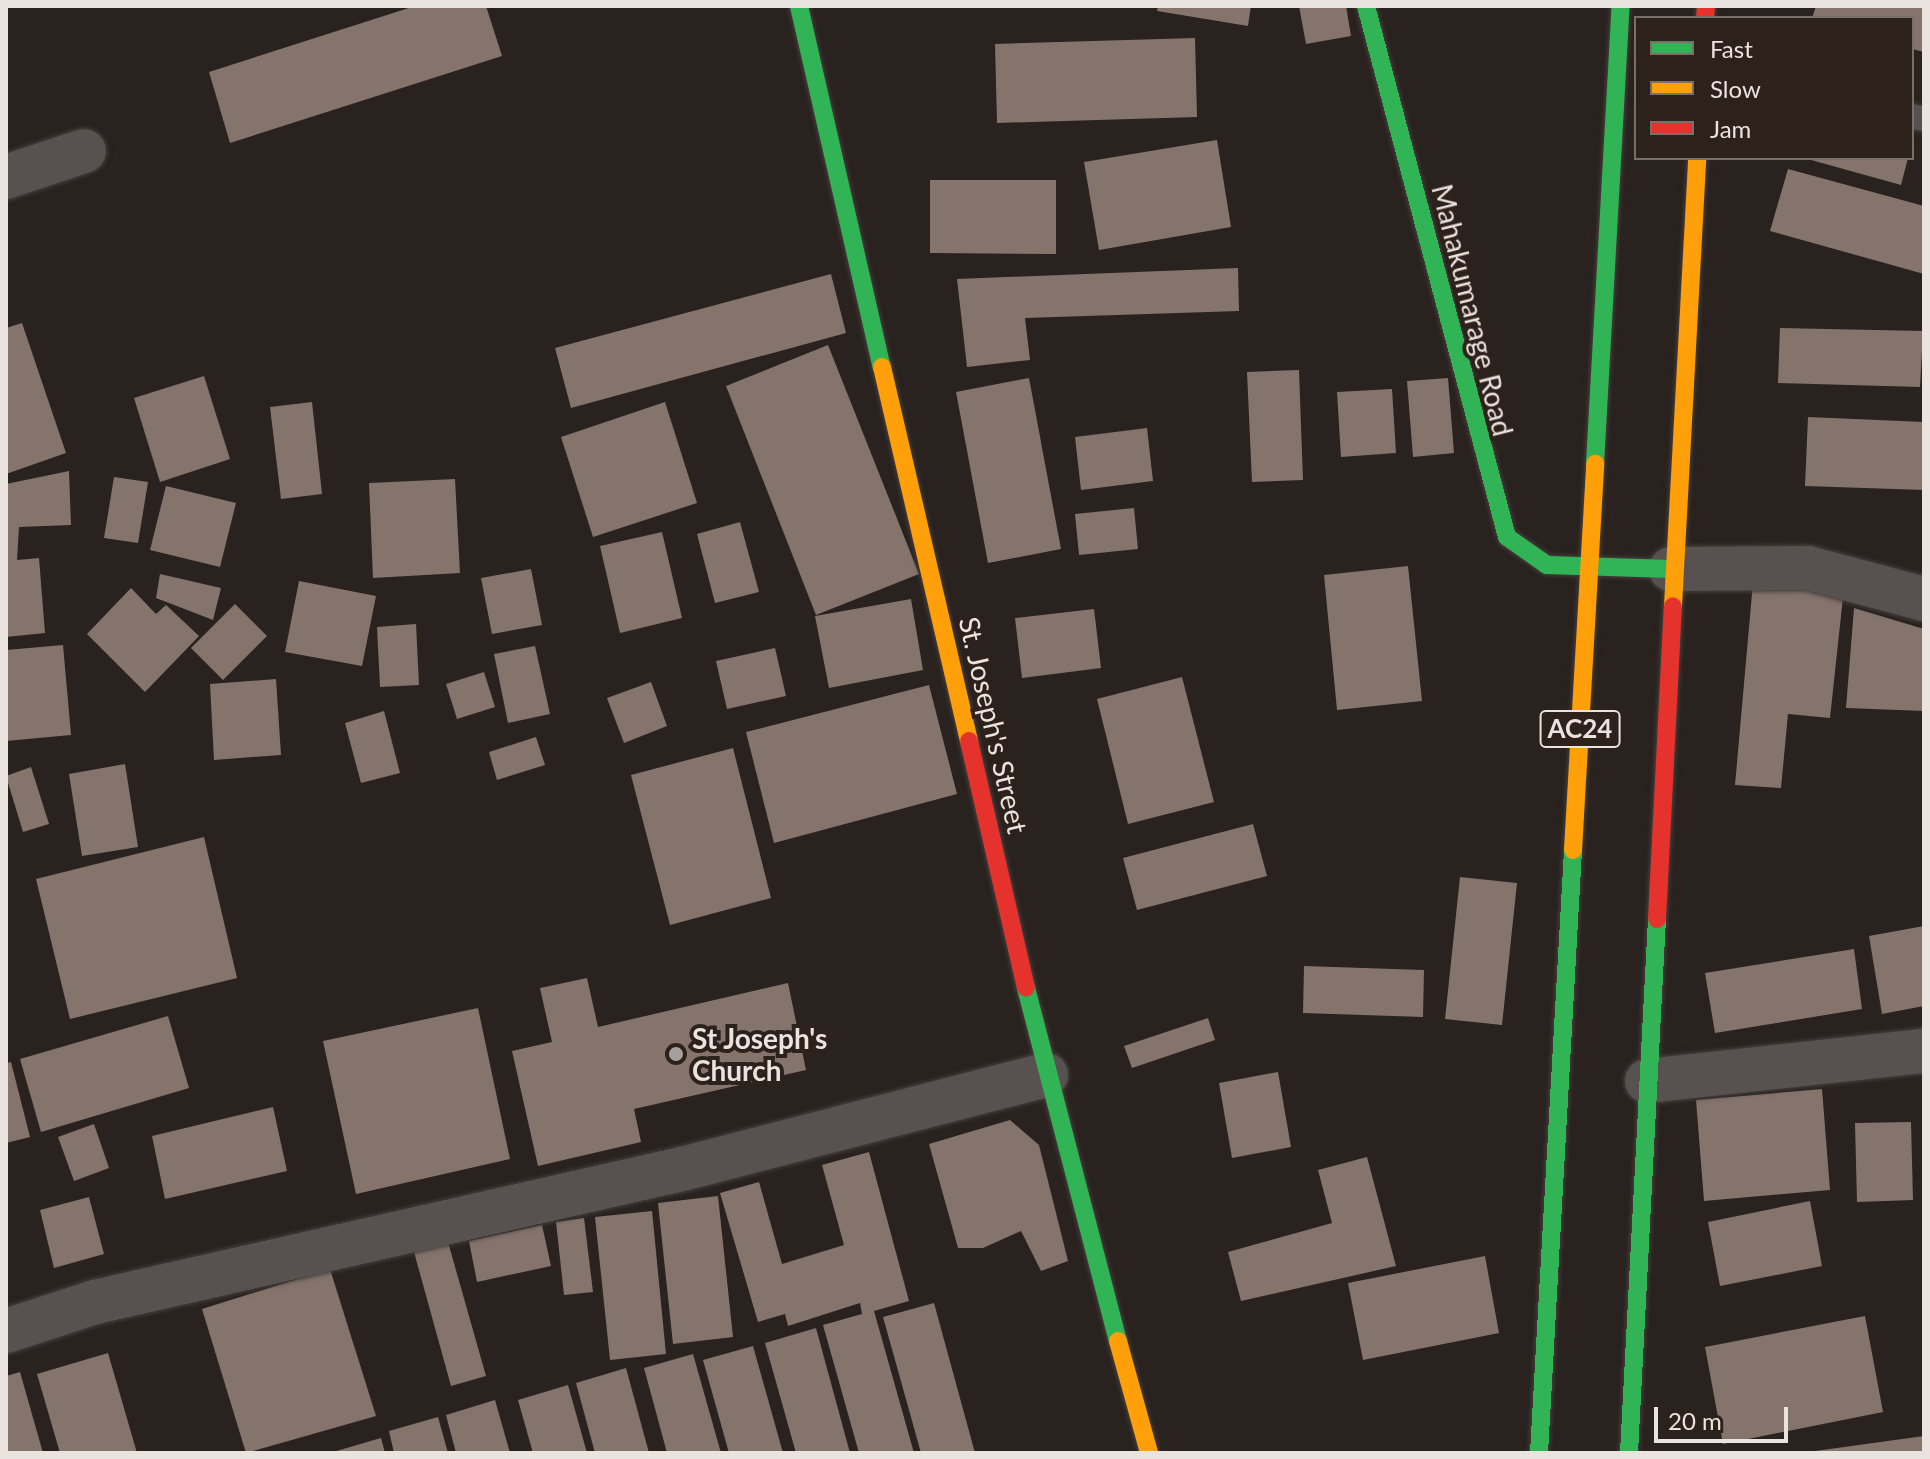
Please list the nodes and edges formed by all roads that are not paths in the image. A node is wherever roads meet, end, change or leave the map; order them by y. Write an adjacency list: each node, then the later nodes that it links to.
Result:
1 (799, 6): 11 (main road, St. Joseph's Street)
2 (1366, 6): 8 (main road, Mahakumarage Road)
3 (1621, 6): 8 (main road, AC24)
4 (84, 151): 6 (street)
5 (1697, 160): 7 (main road, AC24)
6 (6, 177)
7 (1671, 569): 8 (main road, Mahakumarage Road); 9 (street); 12 (main road, AC24)
8 (1589, 570): 15 (main road, AC24)
9 (1924, 599)
10 (1924, 1051): 12 (street)
11 (1046, 1075): 13 (street); 14 (main road, St. Joseph's Street)
12 (1647, 1081): 16 (main road, AC24)
13 (6, 1331)
14 (1149, 1453)
15 (1539, 1453)
16 (1629, 1453)

